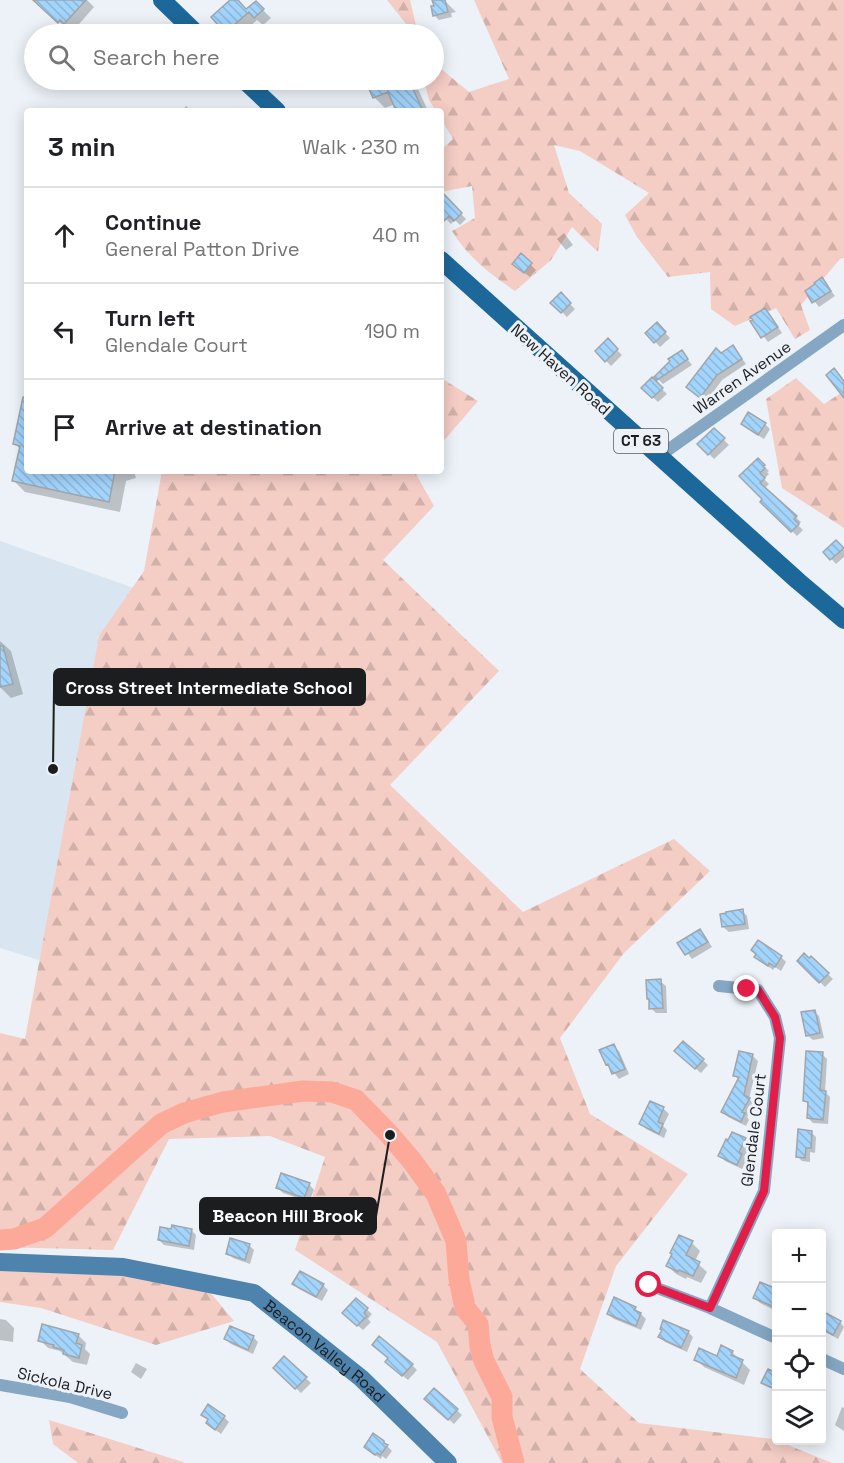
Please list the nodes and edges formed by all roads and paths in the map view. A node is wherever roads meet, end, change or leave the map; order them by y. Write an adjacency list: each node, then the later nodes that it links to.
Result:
1 (162, 0): 2 (main road)
2 (187, 24)
3 (255, 90): 4 (main road)
4 (274, 108)
5 (444, 263): 7 (main road, New Haven Road / CT 63)
6 (844, 325): 7 (street, Warren Avenue)
7 (658, 457): 8 (main road, New Haven Road / CT 63)
8 (844, 620)
9 (719, 986): 12 (street, Glendale Court)
10 (0, 1262): 18 (street, Beacon Valley Road)
11 (649, 1285): 12 (street)
12 (710, 1308): 13 (street)
13 (775, 1337)
14 (826, 1361): 15 (street)
15 (844, 1369)
16 (0, 1385): 17 (street, Sickola Drive)
17 (122, 1413)
18 (448, 1463)

